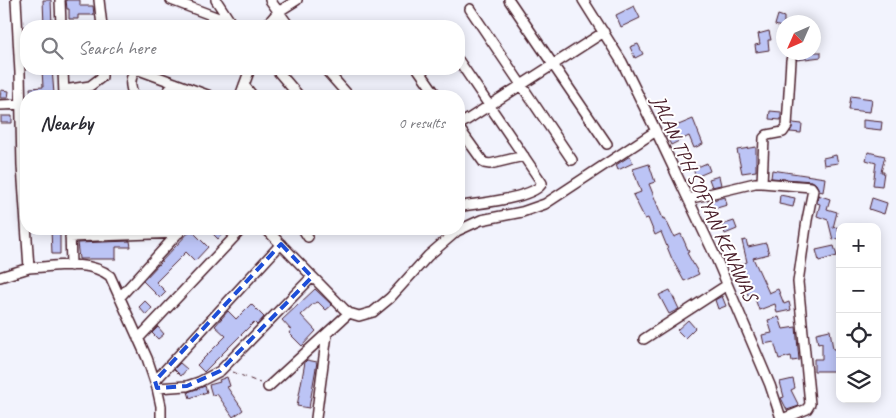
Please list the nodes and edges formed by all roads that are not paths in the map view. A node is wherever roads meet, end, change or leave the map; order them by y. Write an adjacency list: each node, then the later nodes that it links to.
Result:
1 (16, 0): 19 (street)
2 (60, 0): 12 (street)
3 (99, 0): 13 (street)
4 (170, 0): 14 (street)
5 (216, 0): 15 (street)
6 (270, 0): 11 (street)
7 (297, 0): 11 (street)
8 (509, 0): 21 (street)
9 (583, 0): 18 (street, JALAN TPH SOFYAN KENAWAS)
10 (470, 9): 35 (street)
11 (278, 12): 16 (street); 17 (street)
12 (61, 20)
13 (101, 20)
14 (224, 20)
15 (232, 20)
16 (271, 20)
17 (285, 20)
18 (604, 32): 21 (street); 52 (street, JALAN TPH SOFYAN KENAWAS)
19 (20, 59)
20 (791, 60): 57 (street)
21 (554, 64): 35 (street); 54 (street)
22 (465, 70): 50 (street)
23 (21, 75): 36 (street)
24 (63, 75): 37 (street)
25 (102, 75): 34 (street)
26 (133, 75): 40 (street)
27 (154, 75): 32 (street)
28 (248, 75): 33 (street)
29 (281, 75): 45 (street)
30 (330, 75): 46 (street)
31 (422, 75): 47 (street)
32 (175, 83): 41 (street); 42 (street)
33 (244, 85): 43 (street); 44 (street)
34 (90, 86): 38 (street); 39 (street)
35 (520, 86): 50 (street); 56 (street)
36 (22, 90)
37 (64, 90)
38 (75, 90)
39 (91, 90)
40 (132, 90)
41 (169, 90)
42 (194, 90)
43 (242, 90)
44 (248, 90)
45 (294, 90)
46 (343, 90)
47 (433, 90)
48 (20, 104): 49 (street)
49 (0, 105)
50 (490, 106): 51 (street); 55 (street)
51 (465, 123)
52 (656, 131): 58 (street, JALAN TPH SOFYAN KENAWAS); 60 (street)
53 (465, 136): 55 (street)
54 (607, 144)
55 (524, 156): 59 (street)
56 (572, 160)
57 (762, 183): 58 (street); 82 (street)
58 (688, 199): 72 (street, JALAN TPH SOFYAN KENAWAS)
59 (465, 206)
60 (465, 227)
61 (27, 235): 69 (street)
62 (70, 235): 68 (street)
63 (176, 235): 73 (street)
64 (236, 235): 76 (street)
65 (272, 235): 67 (street)
66 (452, 235): 74 (street)
67 (281, 244): 71 (street); 78 (street)
68 (71, 266): 69 (street); 73 (street)
69 (30, 268): 70 (street)
70 (0, 277)
71 (312, 277): 74 (street); 78 (street)
72 (727, 285): 77 (street); 82 (street, JALAN TPH SOFYAN KENAWAS)
73 (120, 297): 76 (street)
74 (349, 313): 75 (street)
75 (327, 334): 79 (street); 81 (street)
76 (138, 339): 78 (street)
77 (644, 340)
78 (156, 384): 80 (street)
79 (268, 386)
80 (161, 418)
81 (316, 418)
82 (783, 418)

